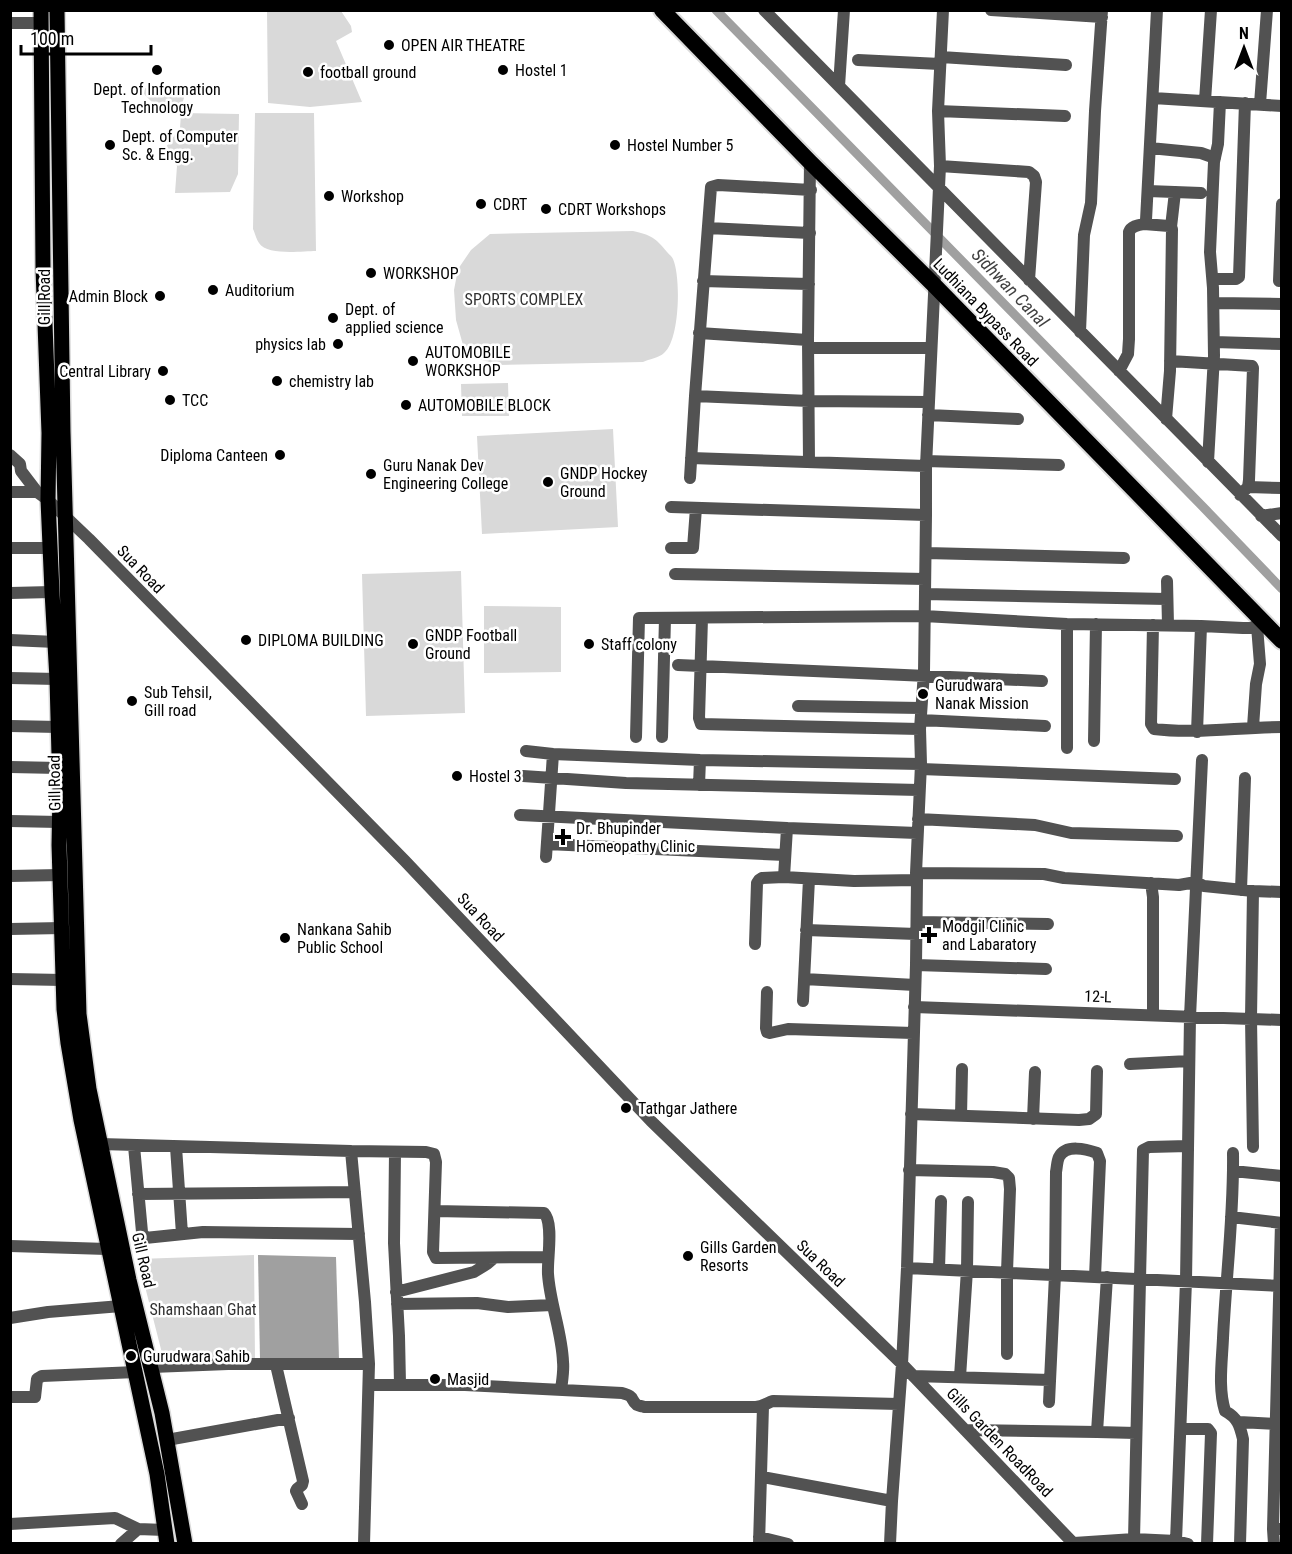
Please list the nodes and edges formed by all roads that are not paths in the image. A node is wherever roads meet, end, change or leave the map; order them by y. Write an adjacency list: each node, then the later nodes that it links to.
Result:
1 (57, 10): 81 (main road, Gill Road)
2 (662, 10): 28 (highway, Ludhiana Bypass Road)
3 (677, 10): 41 (highway, Ludhiana Bypass Road)
4 (764, 10): 17 (street)
5 (844, 10): 17 (street)
6 (943, 10): 15 (street)
7 (991, 10): 11 (street)
8 (1157, 10): 18 (street)
9 (1211, 10): 19 (street)
10 (1267, 10): 22 (street)
11 (1102, 14): 49 (street)
12 (41, 17): 13 (street); 75 (main road, Gill Road)
13 (10, 23)
14 (858, 60): 15 (street)
15 (941, 61): 16 (street); 24 (street)
16 (1066, 65)
17 (839, 86): 31 (street)
18 (1153, 98): 19 (street); 26 (street)
19 (1205, 101): 20 (street)
20 (1220, 102): 21 (street); 27 (street)
21 (1245, 103): 22 (street); 42 (street)
22 (1260, 104): 23 (street)
23 (1281, 106)
24 (938, 111): 25 (street); 29 (street)
25 (1065, 116)
26 (1150, 148): 27 (street); 32 (street)
27 (1215, 158): 42 (street)
28 (810, 162): 30 (street); 41 (highway, Ludhiana Bypass Road)
29 (940, 166): 31 (street); 43 (street)
30 (811, 190): 39 (street); 40 (street)
31 (938, 191): 41 (street); 43 (street)
32 (1148, 191): 33 (street); 37 (street)
33 (1175, 192): 34 (street); 38 (street)
34 (1201, 193)
35 (1281, 204): 36 (street)
36 (1281, 223): 45 (street)
37 (1144, 224): 38 (street); 57 (street)
38 (1171, 227): 55 (street)
39 (708, 228): 40 (street); 44 (street)
40 (810, 233): 46 (street)
41 (935, 273): 54 (street); 100 (highway, Ludhiana Bypass Road); 104 (highway, Ludhiana Bypass Road)
42 (1213, 279): 47 (street)
43 (1029, 280): 49 (street)
44 (704, 281): 46 (street); 50 (street)
45 (1279, 281)
46 (809, 284): 52 (street)
47 (1214, 303): 48 (street); 51 (street)
48 (1281, 304)
49 (1080, 332): 57 (street)
50 (699, 333): 52 (street); 58 (street)
51 (1214, 342): 53 (street); 56 (street)
52 (808, 344): 54 (street); 59 (street)
53 (1281, 344)
54 (930, 348): 60 (street)
55 (1170, 361): 56 (street); 63 (street)
56 (1213, 364): 67 (street); 73 (street)
57 (1119, 371): 63 (street)
58 (695, 396): 59 (street); 65 (street)
59 (809, 401): 60 (street); 66 (street)
60 (928, 402): 61 (street)
61 (928, 415): 62 (street); 68 (street)
62 (1018, 419)
63 (1166, 419): 67 (street)
64 (10, 455): 70 (street, Sua Road)
65 (691, 458): 66 (street); 71 (street)
66 (808, 462): 68 (street)
67 (1208, 462): 73 (street)
68 (926, 464): 69 (street); 79 (street)
69 (1059, 465)
70 (16, 469): 75 (street, Sua Road)
71 (690, 478)
72 (1281, 488): 73 (street)
73 (1244, 491): 80 (street)
74 (10, 492): 75 (street)
75 (43, 496): 81 (street, Sua Road); 84 (main road, Gill Road)
76 (671, 507): 77 (street)
77 (696, 508): 79 (street); 85 (street)
78 (1281, 513): 80 (street)
79 (926, 514): 86 (street)
80 (1261, 516): 82 (street)
81 (65, 517): 187 (main road, Gill Road); 228 (street, Sua Road)
82 (1281, 536)
83 (10, 548): 84 (street)
84 (51, 548): 91 (main road, Gill Road)
85 (671, 548)
86 (926, 553): 87 (street); 89 (street)
87 (1124, 558)
88 (675, 574): 89 (street)
89 (925, 579): 93 (street)
90 (1167, 581): 94 (street)
91 (52, 592): 92 (street); 107 (main road, Gill Road)
92 (10, 593)
93 (925, 594): 94 (street); 95 (street)
94 (1167, 599): 102 (street)
95 (924, 616): 97 (street); 98 (street); 110 (street)
96 (665, 618): 97 (street); 122 (street); 123 (street)
97 (702, 618): 109 (street)
98 (1067, 624): 99 (street); 125 (street)
99 (1096, 624): 101 (street); 124 (street)
100 (1260, 624): 103 (street); 106 (highway, Ludhiana Bypass Road); 119 (street)
101 (1153, 625): 102 (street); 121 (street)
102 (1168, 625): 103 (street)
103 (1201, 626): 121 (street)
104 (1281, 626)
105 (10, 640): 107 (street)
106 (1281, 641)
107 (56, 642): 112 (main road, Gill Road)
108 (678, 665): 109 (street)
109 (701, 666): 110 (street); 115 (street)
110 (924, 675): 113 (street); 115 (street)
111 (10, 678): 112 (street)
112 (57, 679): 118 (main road, Gill Road)
113 (1042, 681)
114 (798, 705): 115 (street)
115 (920, 719): 117 (street); 130 (street)
116 (10, 726): 118 (street)
117 (1045, 726)
118 (58, 727): 132 (main road, Gill Road)
119 (1253, 727): 120 (street); 121 (street)
120 (1281, 727)
121 (1197, 732)
122 (636, 737)
123 (662, 737)
124 (1094, 741)
125 (1067, 748)
126 (526, 752): 127 (street)
127 (553, 754): 128 (street); 134 (street)
128 (700, 760): 130 (street); 137 (street)
129 (1202, 760): 155 (street)
130 (921, 766): 136 (street); 138 (street)
131 (10, 767): 132 (street)
132 (59, 768): 143 (main road, Gill Road)
133 (524, 776): 134 (street)
134 (551, 778): 137 (street); 140 (street)
135 (1245, 778): 157 (street)
136 (1175, 779)
137 (699, 785): 138 (street)
138 (919, 790): 141 (street)
139 (520, 814): 140 (street)
140 (549, 816): 144 (street); 147 (street)
141 (918, 819): 145 (street); 146 (street)
142 (10, 821): 143 (street)
143 (59, 822): 150 (main road, Gill Road)
144 (787, 828): 145 (street); 148 (street)
145 (917, 833): 152 (street)
146 (1177, 836)
147 (547, 844): 148 (street); 149 (street)
148 (785, 855): 153 (street)
149 (546, 857)
150 (60, 875): 151 (street); 160 (main road, Gill Road)
151 (10, 876)
152 (916, 876): 154 (street); 156 (street); 161 (street)
153 (784, 878): 154 (street); 164 (street)
154 (809, 879): 163 (street)
155 (1196, 882): 156 (street); 157 (street); 175 (street)
156 (1151, 883): 174 (street)
157 (1247, 891): 158 (street); 176 (street)
158 (1281, 892)
159 (1048, 924): 161 (street)
160 (62, 928): 162 (street); 169 (main road, Gill Road)
161 (916, 928): 163 (street); 165 (street)
162 (10, 929)
163 (806, 930): 168 (street)
164 (755, 944)
165 (916, 964): 166 (street); 170 (street)
166 (1046, 969)
167 (10, 979): 169 (street)
168 (804, 979): 170 (street); 172 (street)
169 (63, 980): 209 (main road, Gill Road)
170 (915, 985): 173 (street)
171 (766, 993): 178 (street)
172 (802, 1001)
173 (914, 1007): 174 (street, 12-L); 178 (street)
174 (1153, 1015): 175 (street, 12-L)
175 (1190, 1017): 176 (street, 12-L); 179 (street)
176 (1251, 1018): 177 (street, 12-L); 191 (street)
177 (1281, 1020)
178 (913, 1033): 184 (street)
179 (1189, 1061): 180 (street); 189 (street)
180 (1130, 1064)
181 (962, 1069): 185 (street)
182 (1096, 1071): 186 (street)
183 (1035, 1072): 186 (street)
184 (911, 1114): 185 (street); 195 (street)
185 (961, 1116): 186 (street)
186 (1033, 1119)
187 (100, 1144): 188 (street); 230 (main road, Gill Road)
188 (134, 1146): 190 (street); 200 (street)
189 (1188, 1146): 218 (street); 219 (street)
190 (176, 1147): 192 (street); 198 (street)
191 (1253, 1147)
192 (351, 1151): 193 (street); 199 (street)
193 (395, 1152): 203 (street); 222 (street)
194 (1233, 1153): 196 (street)
195 (909, 1170): 212 (street); 215 (street)
196 (1233, 1171): 197 (street); 204 (street)
197 (1281, 1176)
198 (180, 1192): 199 (street); 200 (street); 206 (street)
199 (355, 1192): 207 (street)
200 (138, 1194): 206 (street)
201 (940, 1201): 213 (street)
202 (968, 1202): 214 (street)
203 (435, 1211): 210 (street); 211 (street)
204 (1231, 1217): 205 (street); 220 (street)
205 (1281, 1223): 221 (street)
206 (182, 1234): 207 (street)
207 (359, 1234): 227 (street)
208 (10, 1246): 209 (street)
209 (107, 1249): 224 (main road, Gill Road)
210 (548, 1257): 211 (street); 223 (street)
211 (494, 1258): 222 (street)
212 (907, 1268): 213 (street); 228 (street)
213 (939, 1269): 214 (street)
214 (967, 1270): 215 (street); 233 (street)
215 (1007, 1272): 216 (street); 226 (street)
216 (1055, 1275): 217 (street); 217 (street); 234 (street)
217 (1101, 1277): 218 (street); 247 (street)
218 (1140, 1279): 219 (street); 248 (street)
219 (1186, 1281): 220 (street); 245 (street)
220 (1226, 1283): 221 (street); 243 (street)
221 (1280, 1286): 244 (street)
222 (397, 1298): 223 (street); 235 (street)
223 (552, 1305): 237 (street)
224 (121, 1306): 225 (street); 231 (main road, Gill Road)
225 (10, 1318)
226 (1007, 1354)
227 (369, 1364): 229 (street); 236 (street)
228 (902, 1364): 232 (street, Gills Garden RoadRoad); 240 (street)
229 (276, 1365): 230 (street); 242 (street)
230 (152, 1367): 249 (main road, Gill Road)
231 (136, 1372): 238 (street); 256 (main road, Gill Road)
232 (913, 1376): 233 (street); 246 (street, Gills Garden RoadRoad)
233 (960, 1377): 234 (street)
234 (1050, 1380): 239 (street)
235 (400, 1384): 236 (street); 237 (street)
236 (369, 1385): 263 (street)
237 (561, 1390): 241 (street)
238 (10, 1397)
239 (1049, 1402)
240 (899, 1404): 241 (street); 251 (street)
241 (763, 1406): 250 (street)
242 (289, 1418): 249 (street); 252 (street)
243 (1239, 1422): 244 (street); 267 (street)
244 (1275, 1424): 255 (street)
245 (1181, 1429): 259 (street); 266 (street)
246 (965, 1430): 247 (street); 260 (street, Gills Garden RoadRoad)
247 (1097, 1432): 248 (street)
248 (1136, 1433): 257 (street)
249 (167, 1440): 262 (main road, Gill Road)
250 (762, 1477): 251 (street); 258 (street)
251 (892, 1501): 265 (street)
252 (302, 1504)
253 (10, 1524): 254 (street)
254 (138, 1529): 256 (street); 261 (street)
255 (1277, 1529): 268 (street)
256 (166, 1537)
257 (1134, 1539): 259 (street); 260 (street)
258 (759, 1540): 264 (street)
259 (1182, 1542)
260 (1074, 1543)
261 (121, 1544)
262 (185, 1544)
263 (364, 1544)
264 (788, 1544)
265 (890, 1544)
266 (1207, 1544)
267 (1240, 1544)
268 (1274, 1544)

